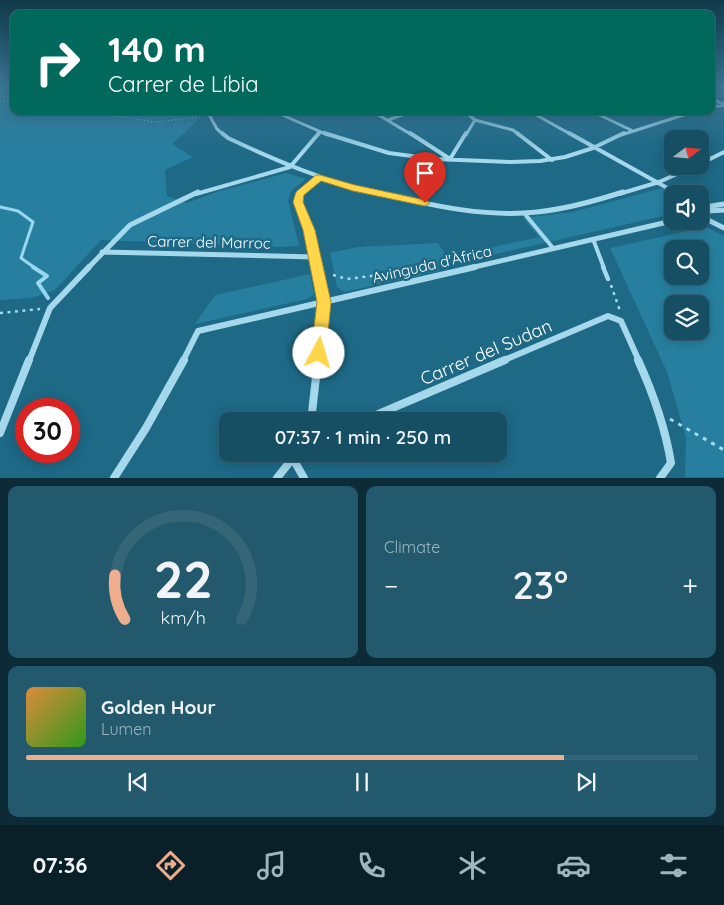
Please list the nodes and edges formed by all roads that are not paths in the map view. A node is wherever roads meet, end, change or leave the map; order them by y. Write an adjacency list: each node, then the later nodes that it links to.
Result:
1 (209, 115): 18 (street)
2 (282, 115): 12 (street)
3 (379, 115): 9 (street)
4 (402, 115): 9 (street)
5 (469, 115): 10 (street)
6 (536, 115): 13 (street)
7 (599, 115): 11 (street)
8 (682, 115): 11 (street)
9 (388, 120): 15 (street)
10 (475, 120): 15 (street); 16 (street)
11 (631, 130): 13 (street)
12 (320, 132): 15 (street); 18 (street)
13 (593, 148): 16 (street); 21 (street)
14 (724, 152): 17 (street)
15 (450, 159): 16 (street)
16 (552, 160)
17 (709, 160)
18 (290, 167): 20 (street); 33 (street)
19 (675, 175): 21 (street)
20 (320, 177): 27 (street); 34 (street)
21 (659, 182): 22 (street); 27 (street)
22 (664, 185)
23 (724, 204): 24 (street)
24 (709, 208)
25 (724, 210): 26 (street)
26 (709, 211)
27 (524, 213): 32 (lane)
28 (709, 220): 30 (street)
29 (664, 223): 31 (street, Avinguda d'Àfrica)
30 (724, 228)
31 (593, 239): 32 (street, Avinguda d'Àfrica); 35 (lane)
32 (553, 248): 36 (street, Avinguda d'Àfrica)
33 (102, 252): 34 (street, Carrer del Marroc); 39 (street)
34 (315, 257): 36 (street)
35 (608, 279)
36 (324, 302): 37 (street); 42 (street, Avinguda d'Àfrica)
37 (312, 412)
38 (383, 412): 45 (street, Carrer del Sudan)
39 (0, 433)
40 (289, 462): 43 (street)
41 (297, 462): 44 (street)
42 (114, 478)
43 (277, 478)
44 (304, 478)
45 (660, 478)

